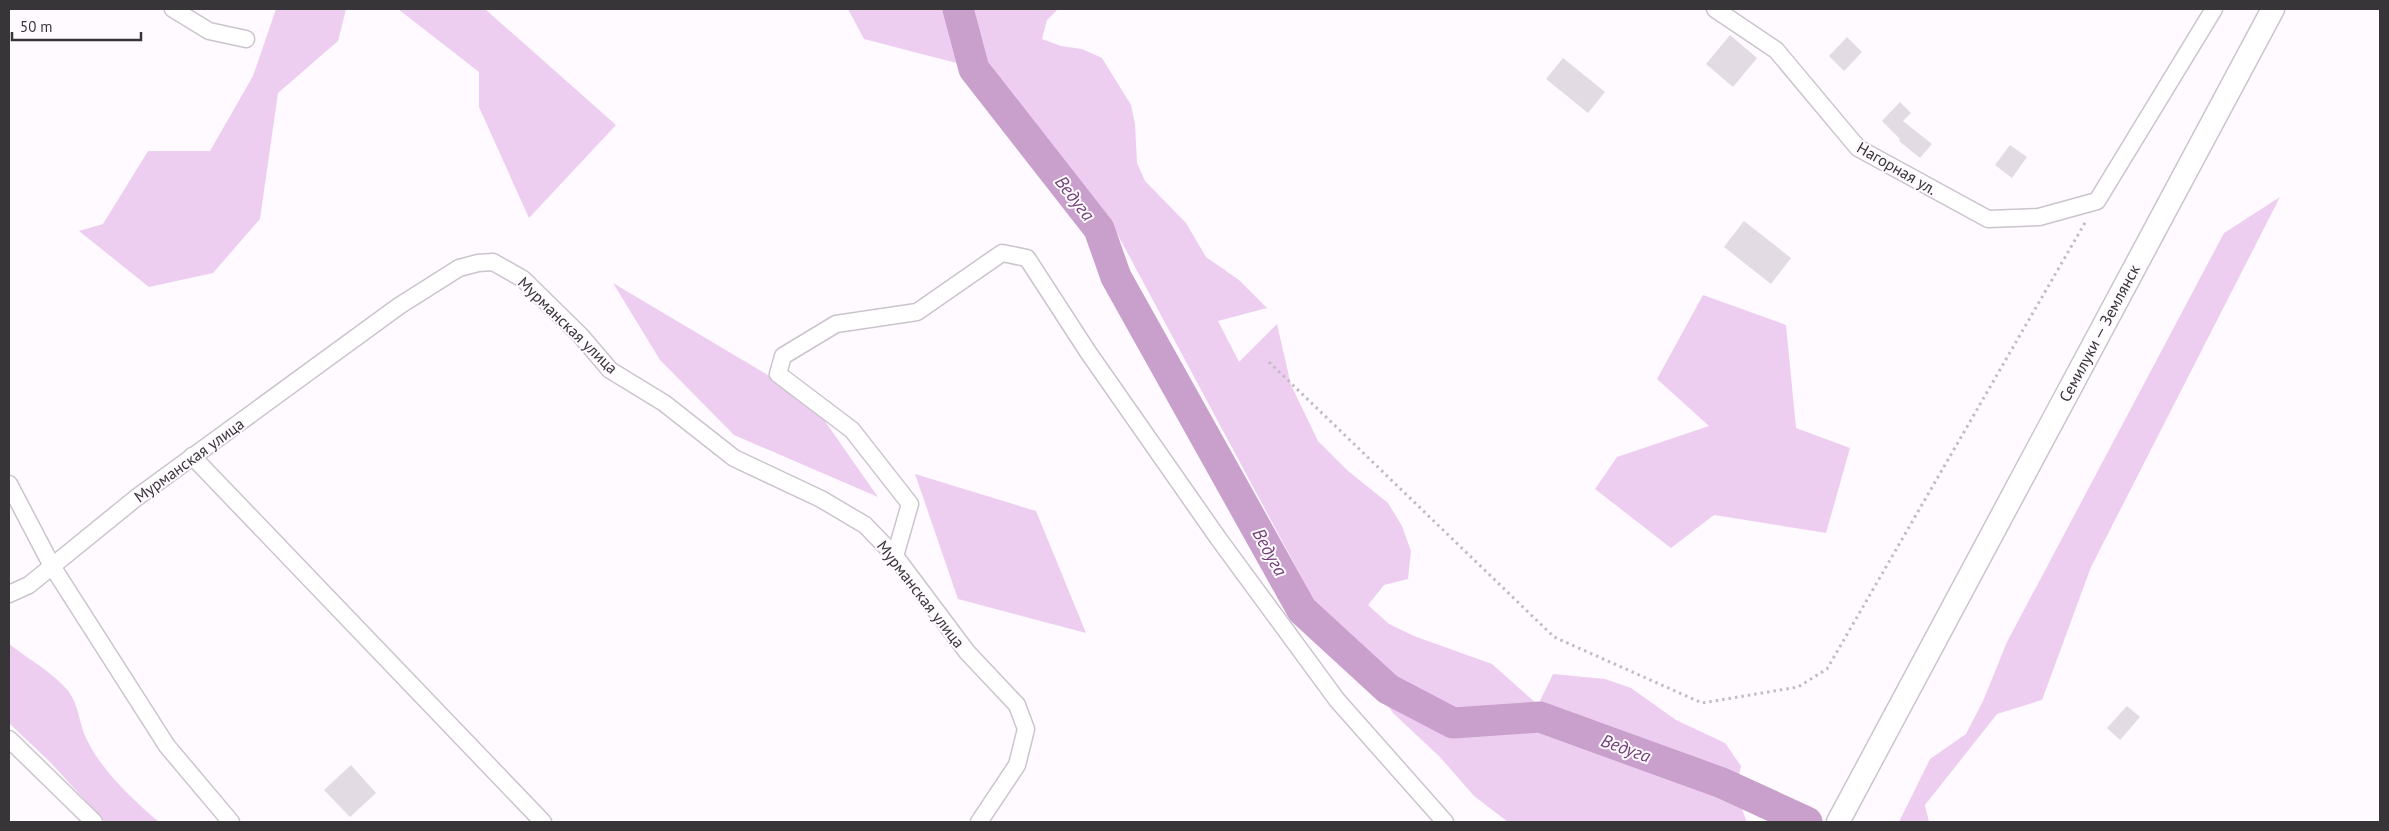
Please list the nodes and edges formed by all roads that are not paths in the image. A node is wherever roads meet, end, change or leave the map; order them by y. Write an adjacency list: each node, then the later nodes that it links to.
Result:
1 (173, 9): 5 (street)
2 (1715, 9): 3 (street, Нагорная ул.)
3 (2214, 9)
4 (2273, 9): 17 (main road, Семилуки — Землянск)
5 (246, 39)
6 (192, 456): 8 (street, Мурманская улица); 9 (street, Мурманская улица); 14 (street)
7 (9, 484): 9 (street)
8 (895, 556): 15 (street, Мурманская улица); 16 (street)
9 (52, 566): 10 (street, Мурманская улица); 13 (street)
10 (9, 594)
11 (9, 739): 12 (street)
12 (94, 822)
13 (231, 822)
14 (543, 822)
15 (979, 822)
16 (1445, 822)
17 (1838, 822)

